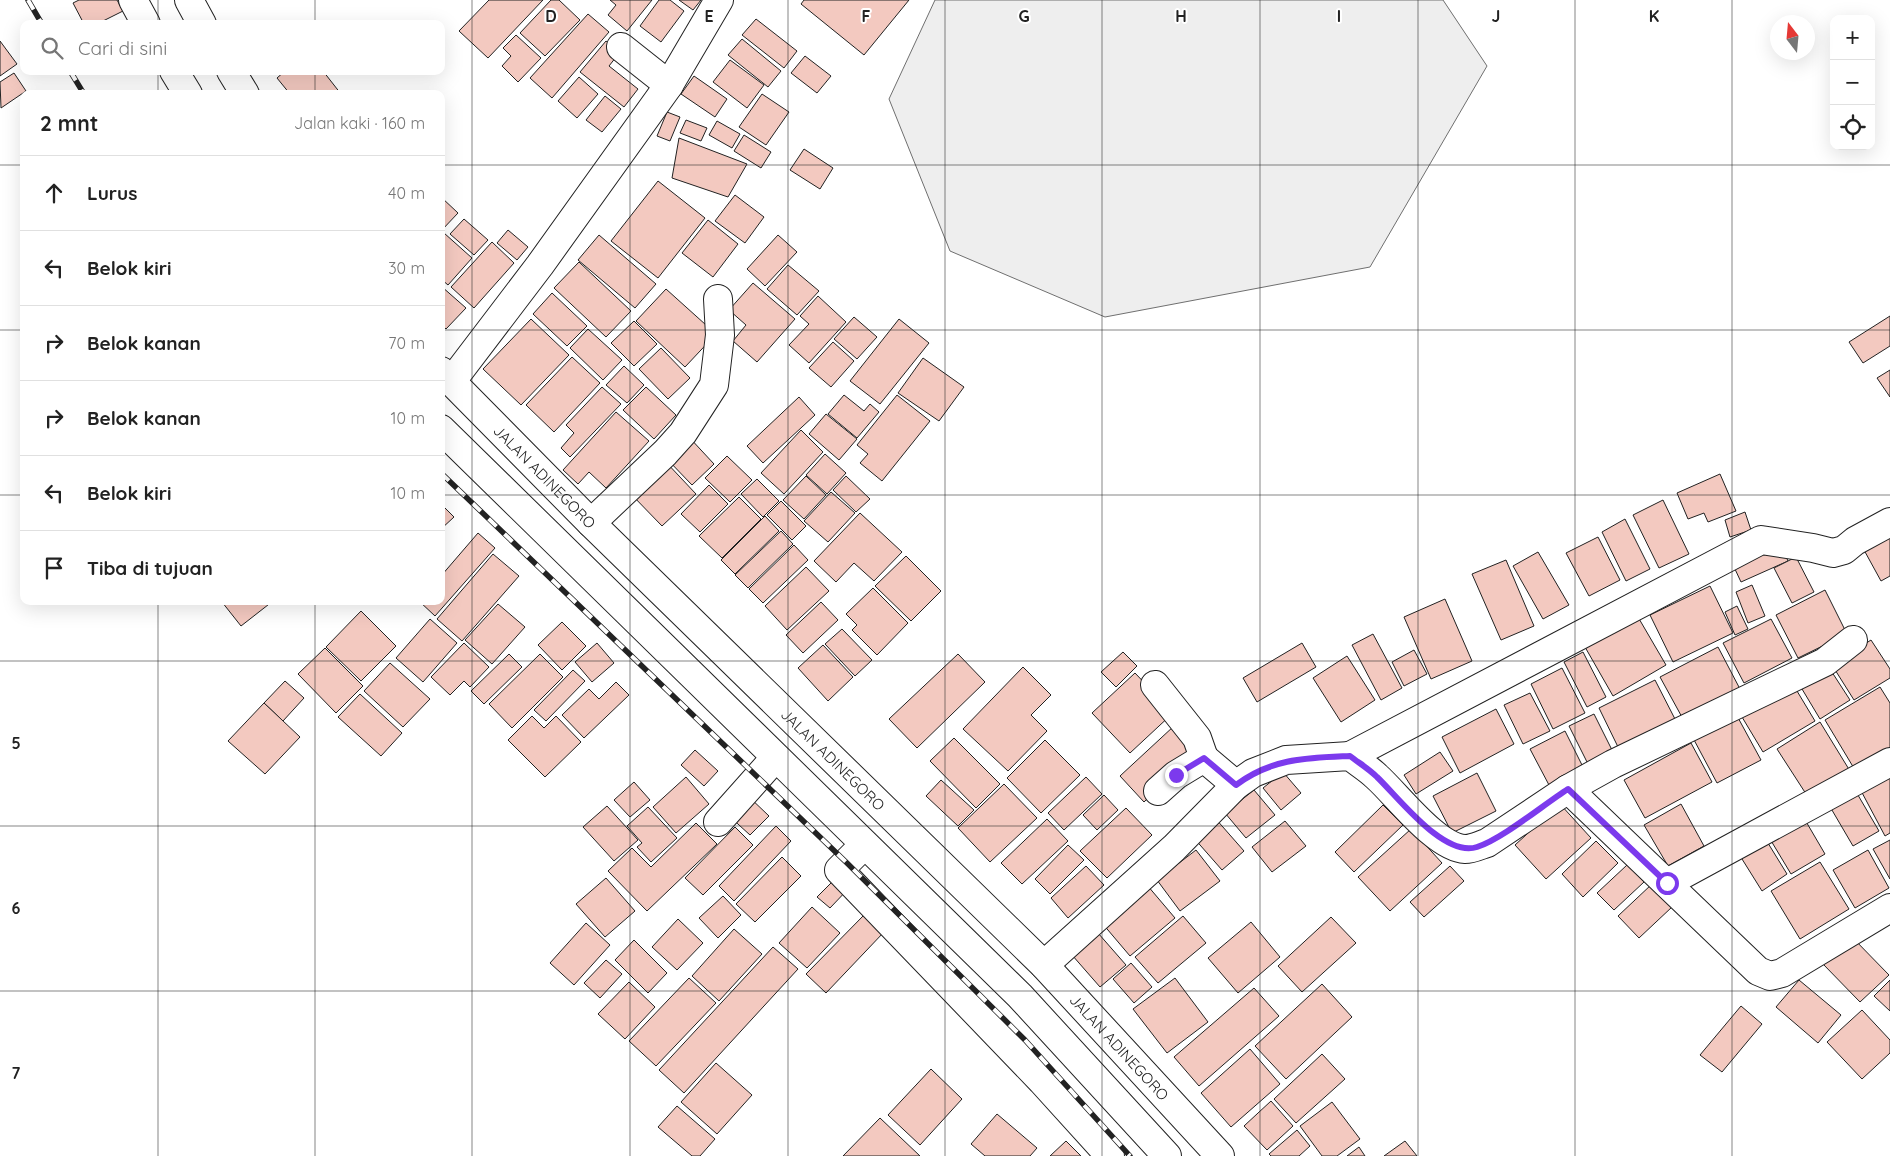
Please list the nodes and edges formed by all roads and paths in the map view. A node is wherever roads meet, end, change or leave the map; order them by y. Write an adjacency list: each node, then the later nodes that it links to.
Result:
1 (133, 0): 4 (main road)
2 (188, 0): 5 (main road)
3 (719, 0): 9 (main road)
4 (144, 20)
5 (200, 20)
6 (621, 47): 9 (main road)
7 (176, 75): 10 (main road)
8 (233, 75): 11 (main road)
9 (670, 84): 13 (main road)
10 (186, 90)
11 (243, 90)
12 (718, 299): 16 (main road)
13 (446, 376): 16 (main road, JALAN ADINEGORO)
14 (445, 433): 20 (main road)
15 (1890, 522): 19 (main road)
16 (591, 523): 29 (main road, JALAN ADINEGORO)
17 (1853, 640): 24 (main road)
18 (1155, 685): 21 (main road)
19 (1350, 756): 23 (main road); 24 (main road)
20 (776, 758): 26 (main road); 27 (main road)
21 (1204, 758): 23 (main road); 25 (main road)
22 (1890, 762): 28 (main road)
23 (1236, 785): 32 (main road)
24 (1568, 789): 28 (main road)
25 (1158, 791)
26 (718, 822)
27 (864, 845): 31 (main road); 33 (main road)
28 (1667, 883): 30 (main road)
29 (964, 885): 31 (main road); 32 (main road, JALAN ADINEGORO)
30 (1890, 908)
31 (936, 913): 34 (main road)
32 (1044, 965): 35 (main road, JALAN ADINEGORO)
33 (1110, 1156)
34 (1167, 1156)
35 (1220, 1156)

